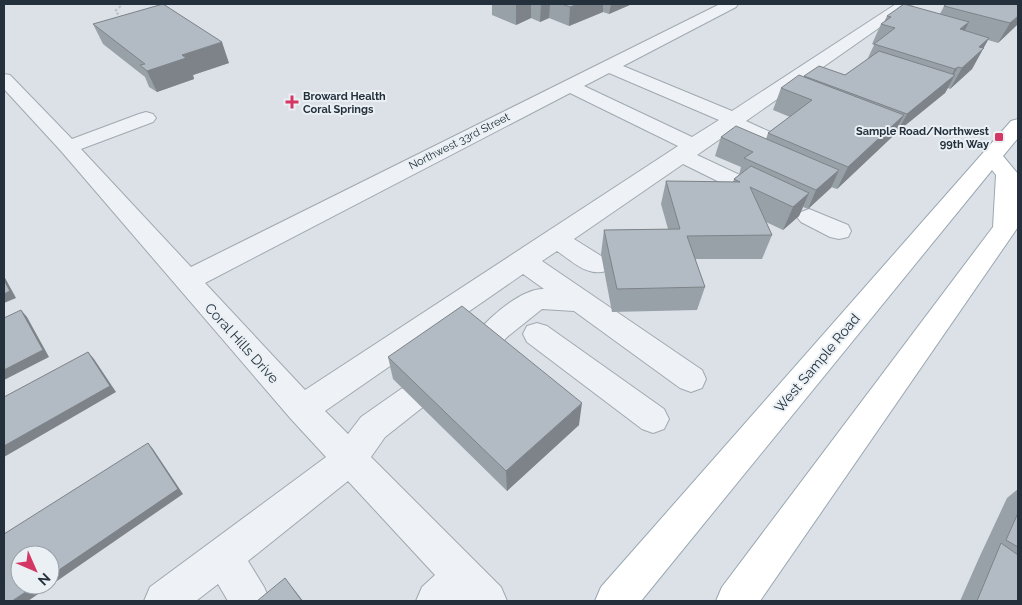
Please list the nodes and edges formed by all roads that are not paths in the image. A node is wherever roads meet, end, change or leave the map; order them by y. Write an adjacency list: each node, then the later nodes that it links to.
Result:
1 (731, 4): 3 (street, Northwest 33rd Street)
2 (906, 4): 7 (street)
3 (608, 66): 5 (street, Northwest 33rd Street); 7 (street)
4 (4, 79): 10 (street, Coral Hills Drive)
5 (569, 86): 11 (street); 22 (street, Northwest 33rd Street)
6 (146, 118): 10 (street)
7 (734, 119): 9 (street); 11 (street)
8 (1018, 125): 12 (main road, West Sample Road)
9 (772, 140)
10 (68, 147): 22 (street, Coral Hills Drive)
11 (688, 150): 13 (street); 16 (street)
12 (992, 157): 15 (main road); 36 (main road, West Sample Road)
13 (785, 206)
14 (809, 217): 17 (street)
15 (1012, 218): 37 (main road)
16 (583, 220): 18 (street); 19 (street)
17 (838, 231)
18 (606, 234)
19 (554, 240): 20 (street); 21 (street)
20 (598, 265)
21 (516, 266): 23 (street); 24 (street); 25 (street)
22 (188, 280): 29 (street, Coral Hills Drive)
23 (536, 299): 24 (street); 25 (street)
24 (580, 301): 27 (street)
25 (462, 302): 29 (street)
26 (537, 334): 30 (street)
27 (691, 379)
28 (410, 400): 31 (street)
29 (302, 410): 31 (street, Coral Hills Drive)
30 (652, 419)
31 (349, 460): 32 (street); 33 (street, Coral Hills Drive)
32 (223, 557): 34 (street); 35 (street)
33 (461, 593)
34 (164, 601)
35 (250, 601)
36 (615, 601)
37 (736, 601)

